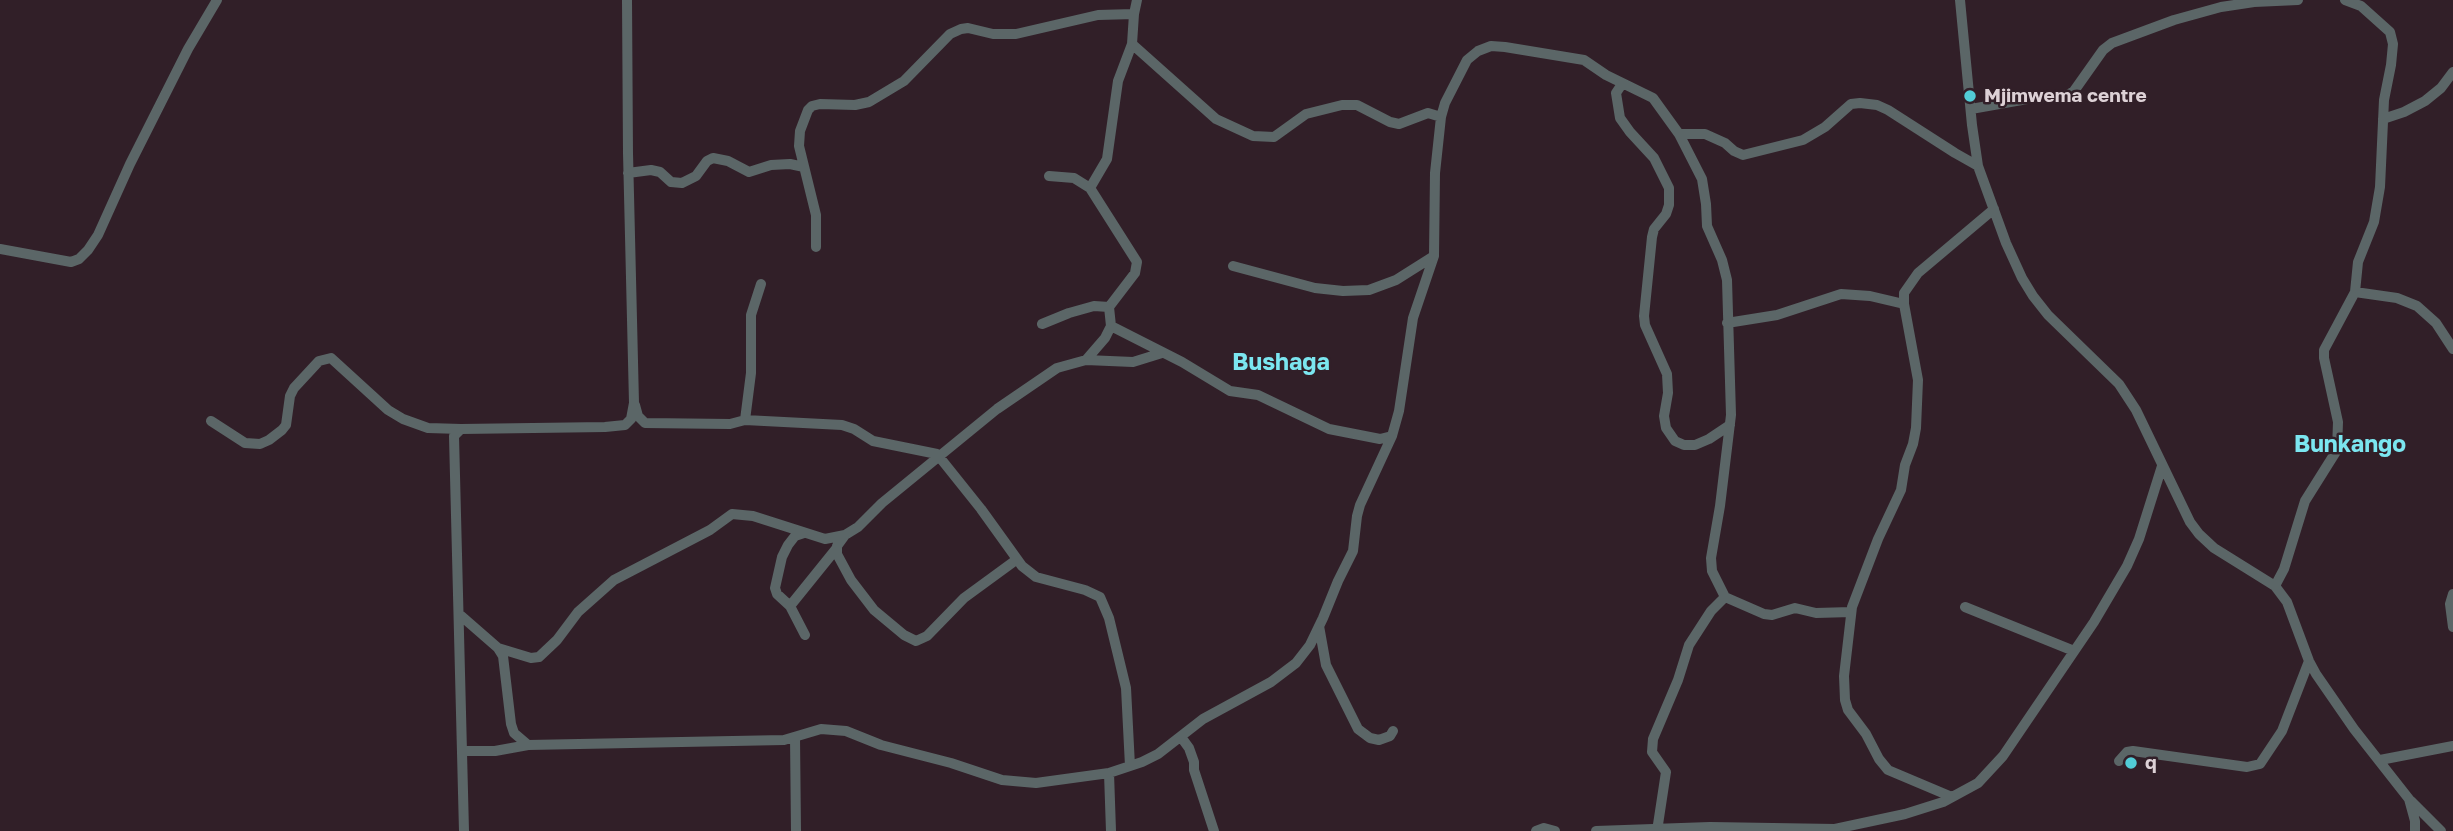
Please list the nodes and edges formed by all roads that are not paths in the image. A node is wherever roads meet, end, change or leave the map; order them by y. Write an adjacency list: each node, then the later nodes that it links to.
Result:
1 (217, 0): 23 (street)
2 (627, 0): 18 (street)
3 (1137, 0): 8 (street)
4 (1960, 0): 12 (street)
5 (2298, 0): 12 (street)
6 (2345, 0): 7 (street)
7 (2360, 3): 14 (street)
8 (1134, 14): 9 (street); 17 (street)
9 (1132, 44): 13 (street); 20 (street)
10 (2453, 72): 14 (street)
11 (1622, 84): 13 (street); 15 (street); 39 (street)
12 (1971, 109): 16 (street)
13 (1441, 117): 24 (street)
14 (2383, 119): 27 (street)
15 (1679, 134): 16 (street); 30 (street)
16 (1978, 166): 21 (street)
17 (803, 167): 18 (street); 22 (street)
18 (628, 173): 36 (street)
19 (1049, 176): 20 (street)
20 (1090, 188): 29 (street)
21 (1994, 209): 28 (street); 43 (street)
22 (816, 247)
23 (0, 250)
24 (1434, 256): 25 (street); 41 (street)
25 (1233, 266)
26 (761, 284): 37 (street)
27 (2355, 292): 33 (street); 48 (street)
28 (1904, 304): 30 (street); 53 (street)
29 (1109, 307): 31 (street); 32 (street)
30 (1727, 323): 39 (street)
31 (1042, 324)
32 (1111, 326): 34 (street); 35 (street)
33 (2453, 349)
34 (1162, 353): 35 (street); 41 (street)
35 (1086, 360): 42 (street)
36 (635, 403): 37 (street); 40 (street)
37 (745, 420): 42 (street)
38 (211, 421): 40 (street)
39 (1730, 425): 50 (street)
40 (461, 429): 54 (street)
41 (1392, 436): 55 (street)
42 (940, 457): 45 (street); 47 (street)
43 (2162, 466): 48 (street); 59 (street)
44 (803, 533): 45 (street); 51 (street); 58 (street)
45 (845, 535): 46 (street)
46 (836, 550): 47 (street); 51 (street)
47 (1016, 560): 69 (street)
48 (2275, 586): 60 (street)
49 (2453, 594): 56 (street)
50 (1725, 597): 53 (street); 80 (street)
51 (790, 606): 57 (street)
52 (1965, 607): 59 (street)
53 (1852, 612): 71 (street)
54 (459, 614): 58 (street); 66 (street)
55 (1319, 626): 61 (street); 63 (street)
56 (2453, 627)
57 (805, 635)
58 (498, 648): 64 (street)
59 (2074, 651): 71 (street)
60 (2309, 661): 67 (street); 68 (street)
61 (1393, 731)
62 (795, 737): 64 (street); 70 (street); 74 (street)
63 (1181, 737): 69 (street); 76 (street)
64 (528, 745): 66 (street)
65 (2453, 746): 67 (street)
66 (462, 751): 73 (street)
67 (2380, 760): 72 (street)
68 (2119, 761)
69 (1130, 766): 70 (street)
70 (1109, 773): 75 (street)
71 (1952, 797): 80 (street)
72 (2410, 799): 81 (street); 82 (street)
73 (464, 831)
74 (796, 831)
75 (1111, 831)
76 (1214, 831)
77 (1535, 831): 78 (street)
78 (1555, 831)
79 (1596, 831): 80 (street)
80 (1657, 831)
81 (2415, 831)
82 (2441, 831)

